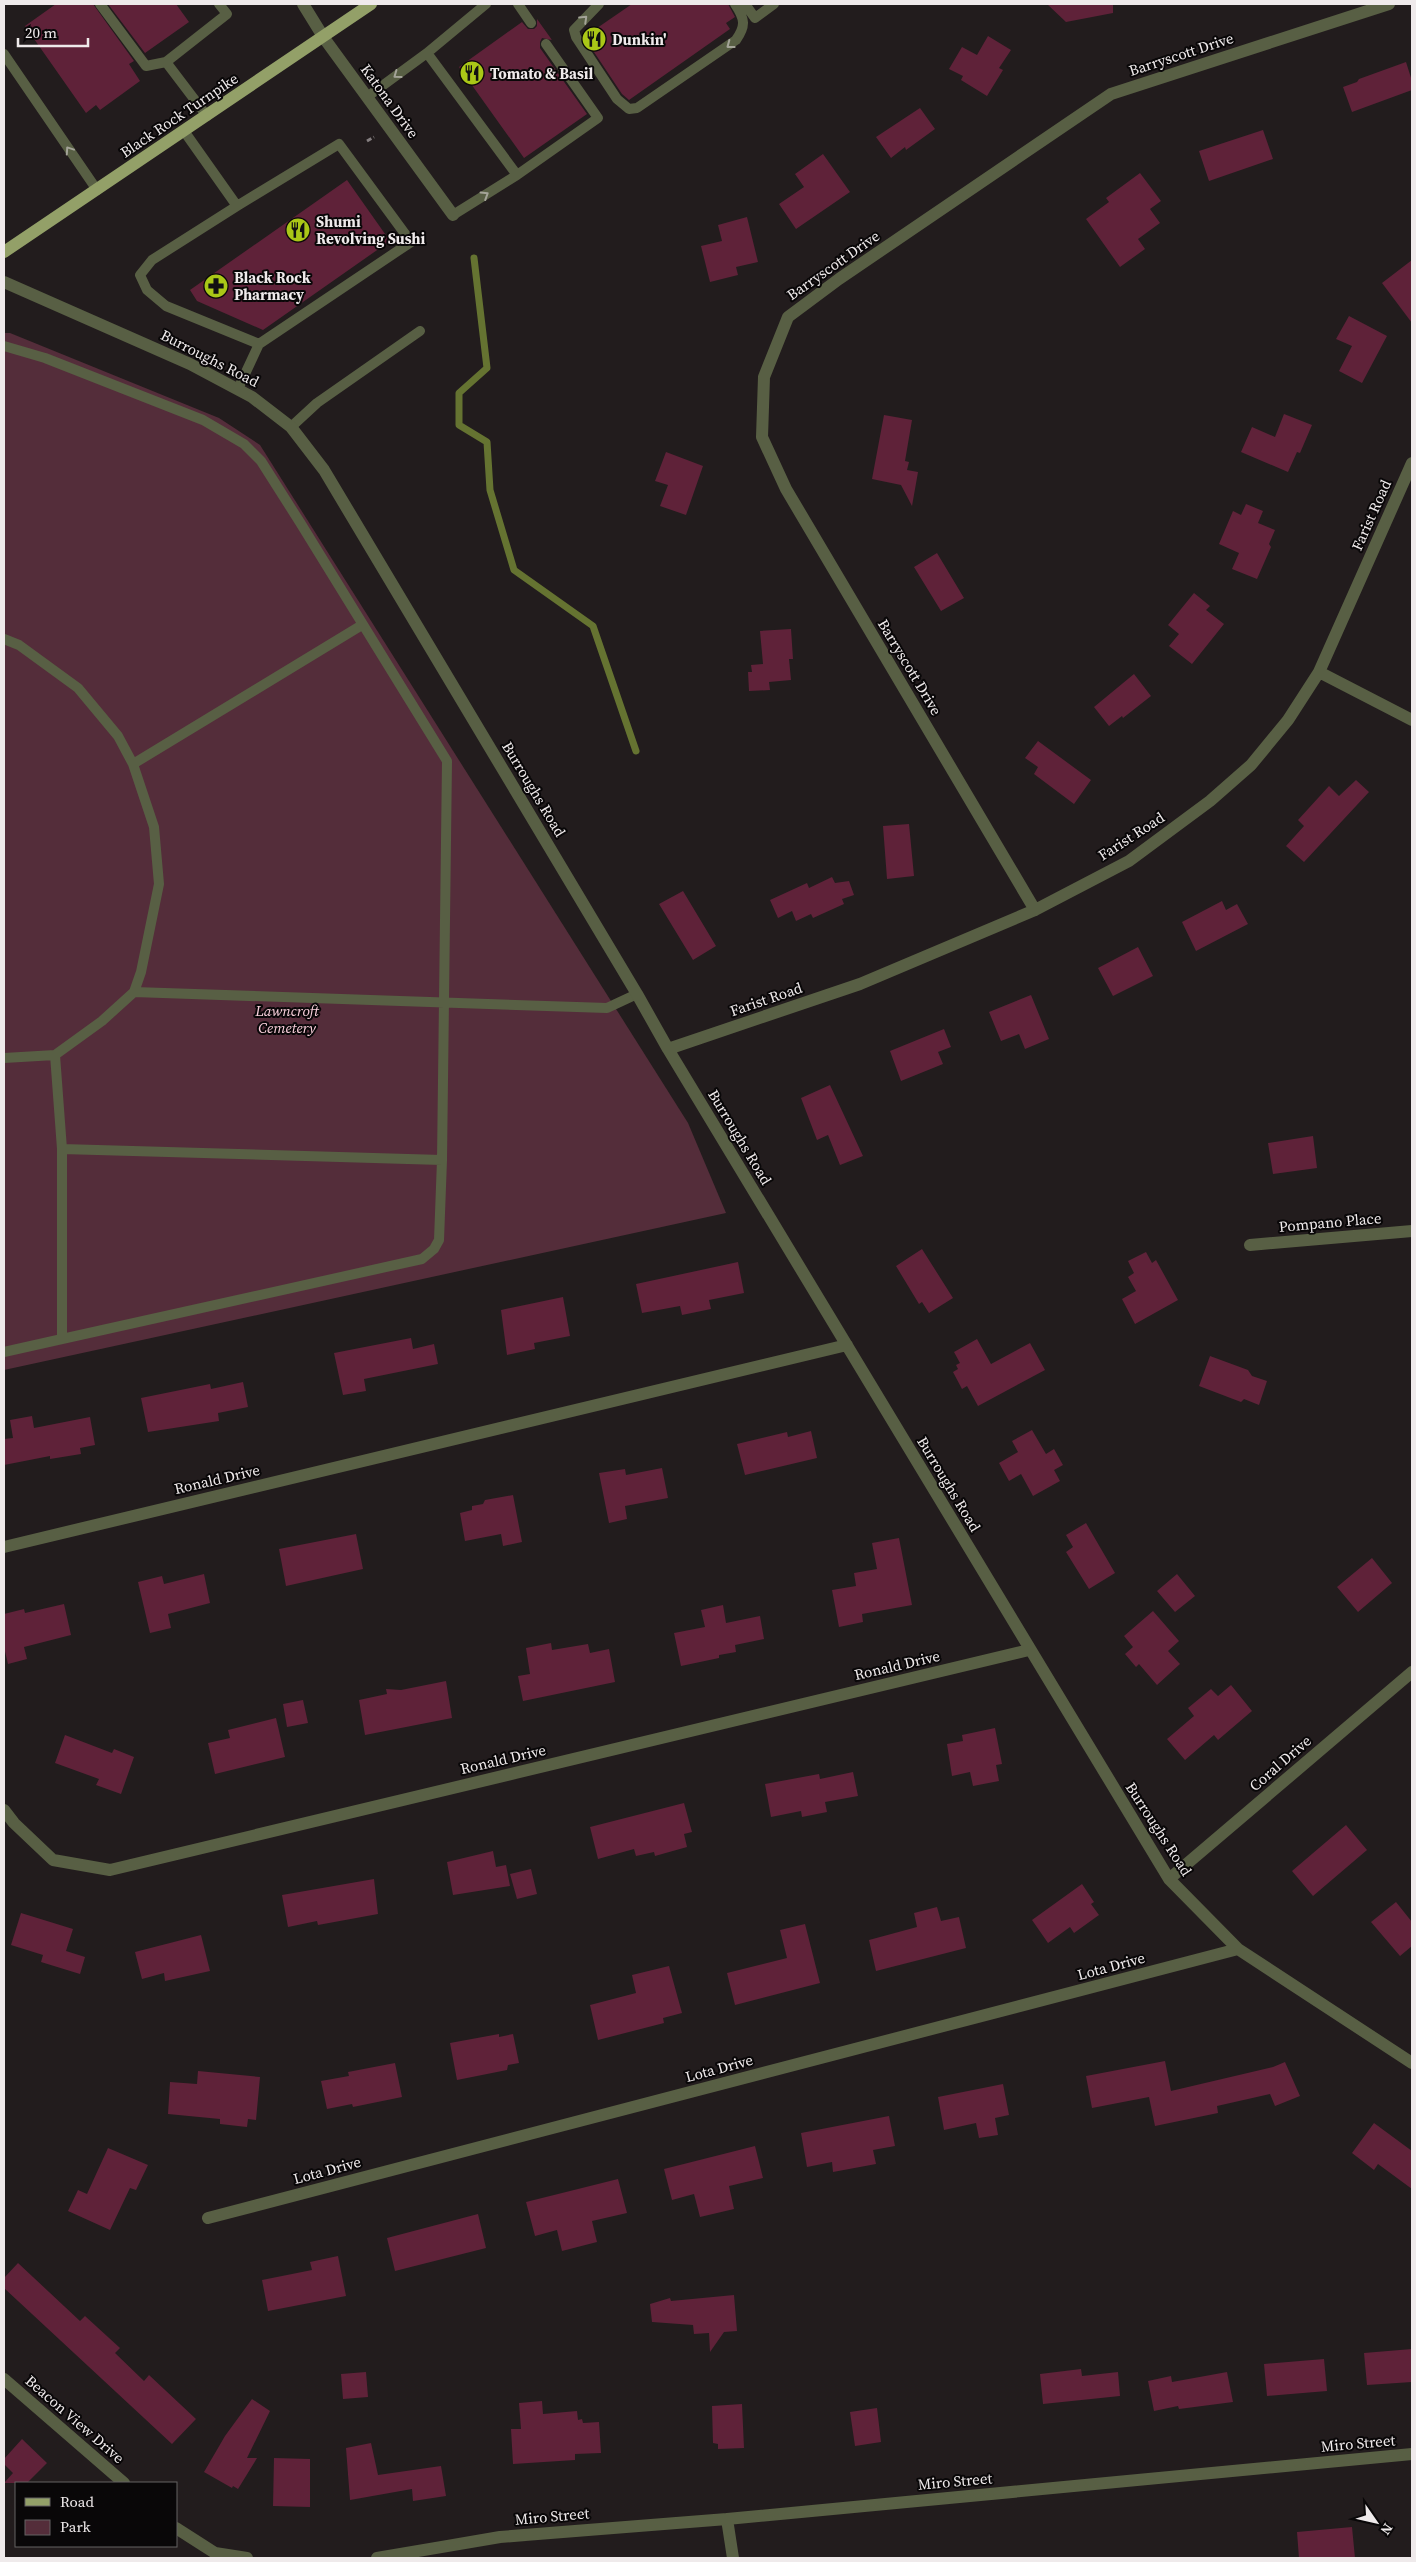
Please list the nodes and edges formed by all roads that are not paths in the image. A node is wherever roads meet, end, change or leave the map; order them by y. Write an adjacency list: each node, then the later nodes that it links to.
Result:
1 (100, 4): 17 (lane)
2 (219, 4): 17 (lane)
3 (303, 4): 13 (street, Katona Drive)
4 (371, 4): 13 (main road, Black Rock Turnpike)
5 (486, 4): 15 (lane)
6 (518, 4): 12 (lane)
7 (599, 4): 8 (lane, one-way to 7)
8 (735, 4)
9 (745, 4): 10 (lane)
10 (774, 4)
11 (1389, 4): 38 (street, Barryscott Drive)
12 (531, 23)
13 (324, 38): 18 (street, Katona Drive); 19 (main road, Black Rock Turnpike)
14 (546, 44): 21 (lane)
15 (428, 53): 18 (lane, one-way to 18); 21 (lane)
16 (4, 54): 22 (lane, one-way to 16)
17 (166, 62): 19 (lane)
18 (367, 98): 24 (street, Katona Drive)
19 (207, 116): 20 (main road, Black Rock Turnpike)
20 (184, 131): 22 (main road, Black Rock Turnpike); 23 (lane)
21 (517, 175): 24 (lane, one-way to 21)
22 (97, 190): 25 (main road, Black Rock Turnpike)
23 (237, 206): 28 (lane); 28 (lane)
24 (453, 216)
25 (4, 252)
26 (4, 282): 30 (street, Burroughs Road)
27 (420, 331): 31 (lane)
28 (259, 344): 30 (lane)
29 (4, 346): 33 (lane)
30 (238, 389): 31 (street, Burroughs Road)
31 (291, 427): 40 (street, Burroughs Road)
32 (1412, 463): 35 (street, Farist Road)
33 (362, 625): 37 (lane); 41 (lane)
34 (4, 639): 37 (lane)
35 (1320, 672): 36 (street); 38 (street, Farist Road)
36 (1412, 720)
37 (133, 764): 39 (lane)
38 (1035, 910): 42 (street, Farist Road)
39 (134, 992): 41 (lane); 43 (lane)
40 (637, 994): 41 (lane); 42 (street, Burroughs Road)
41 (445, 1003): 46 (lane)
42 (668, 1049): 50 (street, Burroughs Road)
43 (55, 1055): 44 (lane); 45 (lane)
44 (4, 1058)
45 (62, 1149): 46 (lane); 49 (lane)
46 (442, 1160): 49 (lane)
47 (1412, 1231): 48 (street, Pompano Place)
48 (1250, 1245)
49 (62, 1339): 51 (lane)
50 (846, 1345): 52 (street, Ronald Drive); 53 (street, Burroughs Road)
51 (4, 1352)
52 (4, 1547)
53 (1029, 1650): 55 (street, Ronald Drive); 56 (street, Burroughs Road)
54 (1412, 1672): 56 (street, Coral Drive)
55 (4, 1810)
56 (1169, 1880): 57 (street, Burroughs Road)
57 (1238, 1950): 58 (street, Burroughs Road); 59 (street, Lota Drive)
58 (1412, 2063)
59 (208, 2218)
60 (4, 2379): 62 (street, Beacon View Drive)
61 (1412, 2454): 63 (street, Miro Street)
62 (123, 2482)
63 (727, 2519): 66 (street, Miro Street); 67 (street)
64 (178, 2529): 65 (street)
65 (247, 2558)
66 (377, 2558)
67 (733, 2558)

